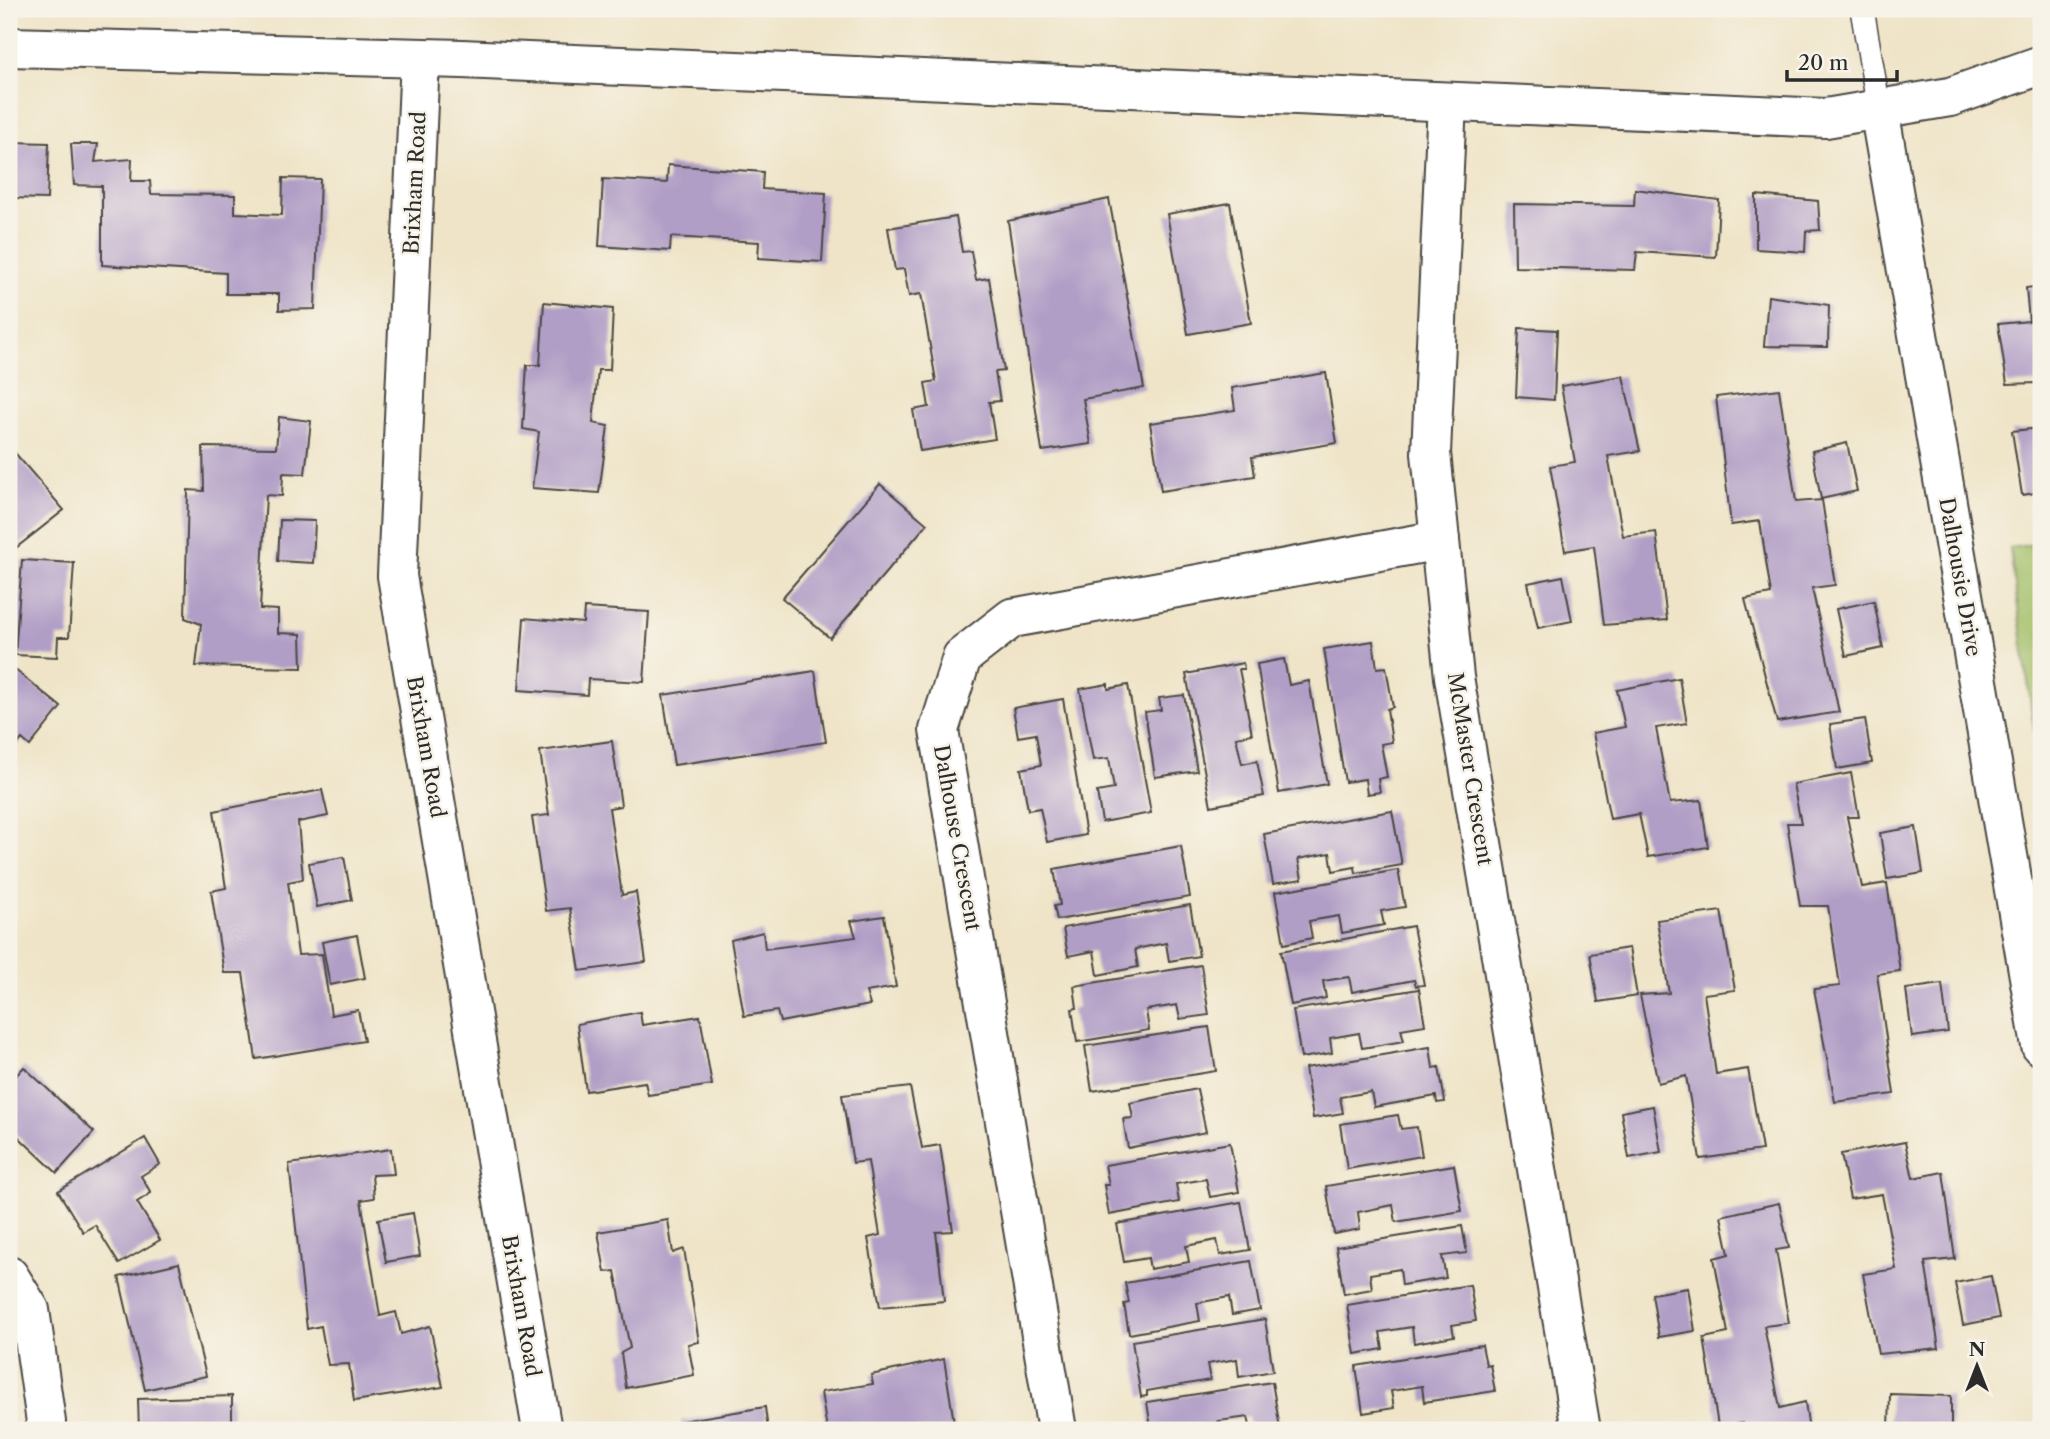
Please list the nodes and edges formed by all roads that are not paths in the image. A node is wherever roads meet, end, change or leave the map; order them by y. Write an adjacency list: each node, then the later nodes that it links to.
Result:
1 (1863, 9): 6 (lane)
2 (9, 47): 3 (street)
3 (420, 58): 5 (street); 11 (street, Brixham Road)
4 (2041, 65): 6 (street)
5 (1447, 102): 6 (street); 7 (street, McMaster Crescent)
6 (1880, 109): 8 (street, Dalhousie Drive)
7 (1440, 540): 12 (street, Dalhouse Crescent); 13 (street, McMaster Crescent)
8 (2041, 1046)
9 (9, 1276): 10 (street)
10 (44, 1430)
11 (542, 1430)
12 (1057, 1430)
13 (1581, 1430)

